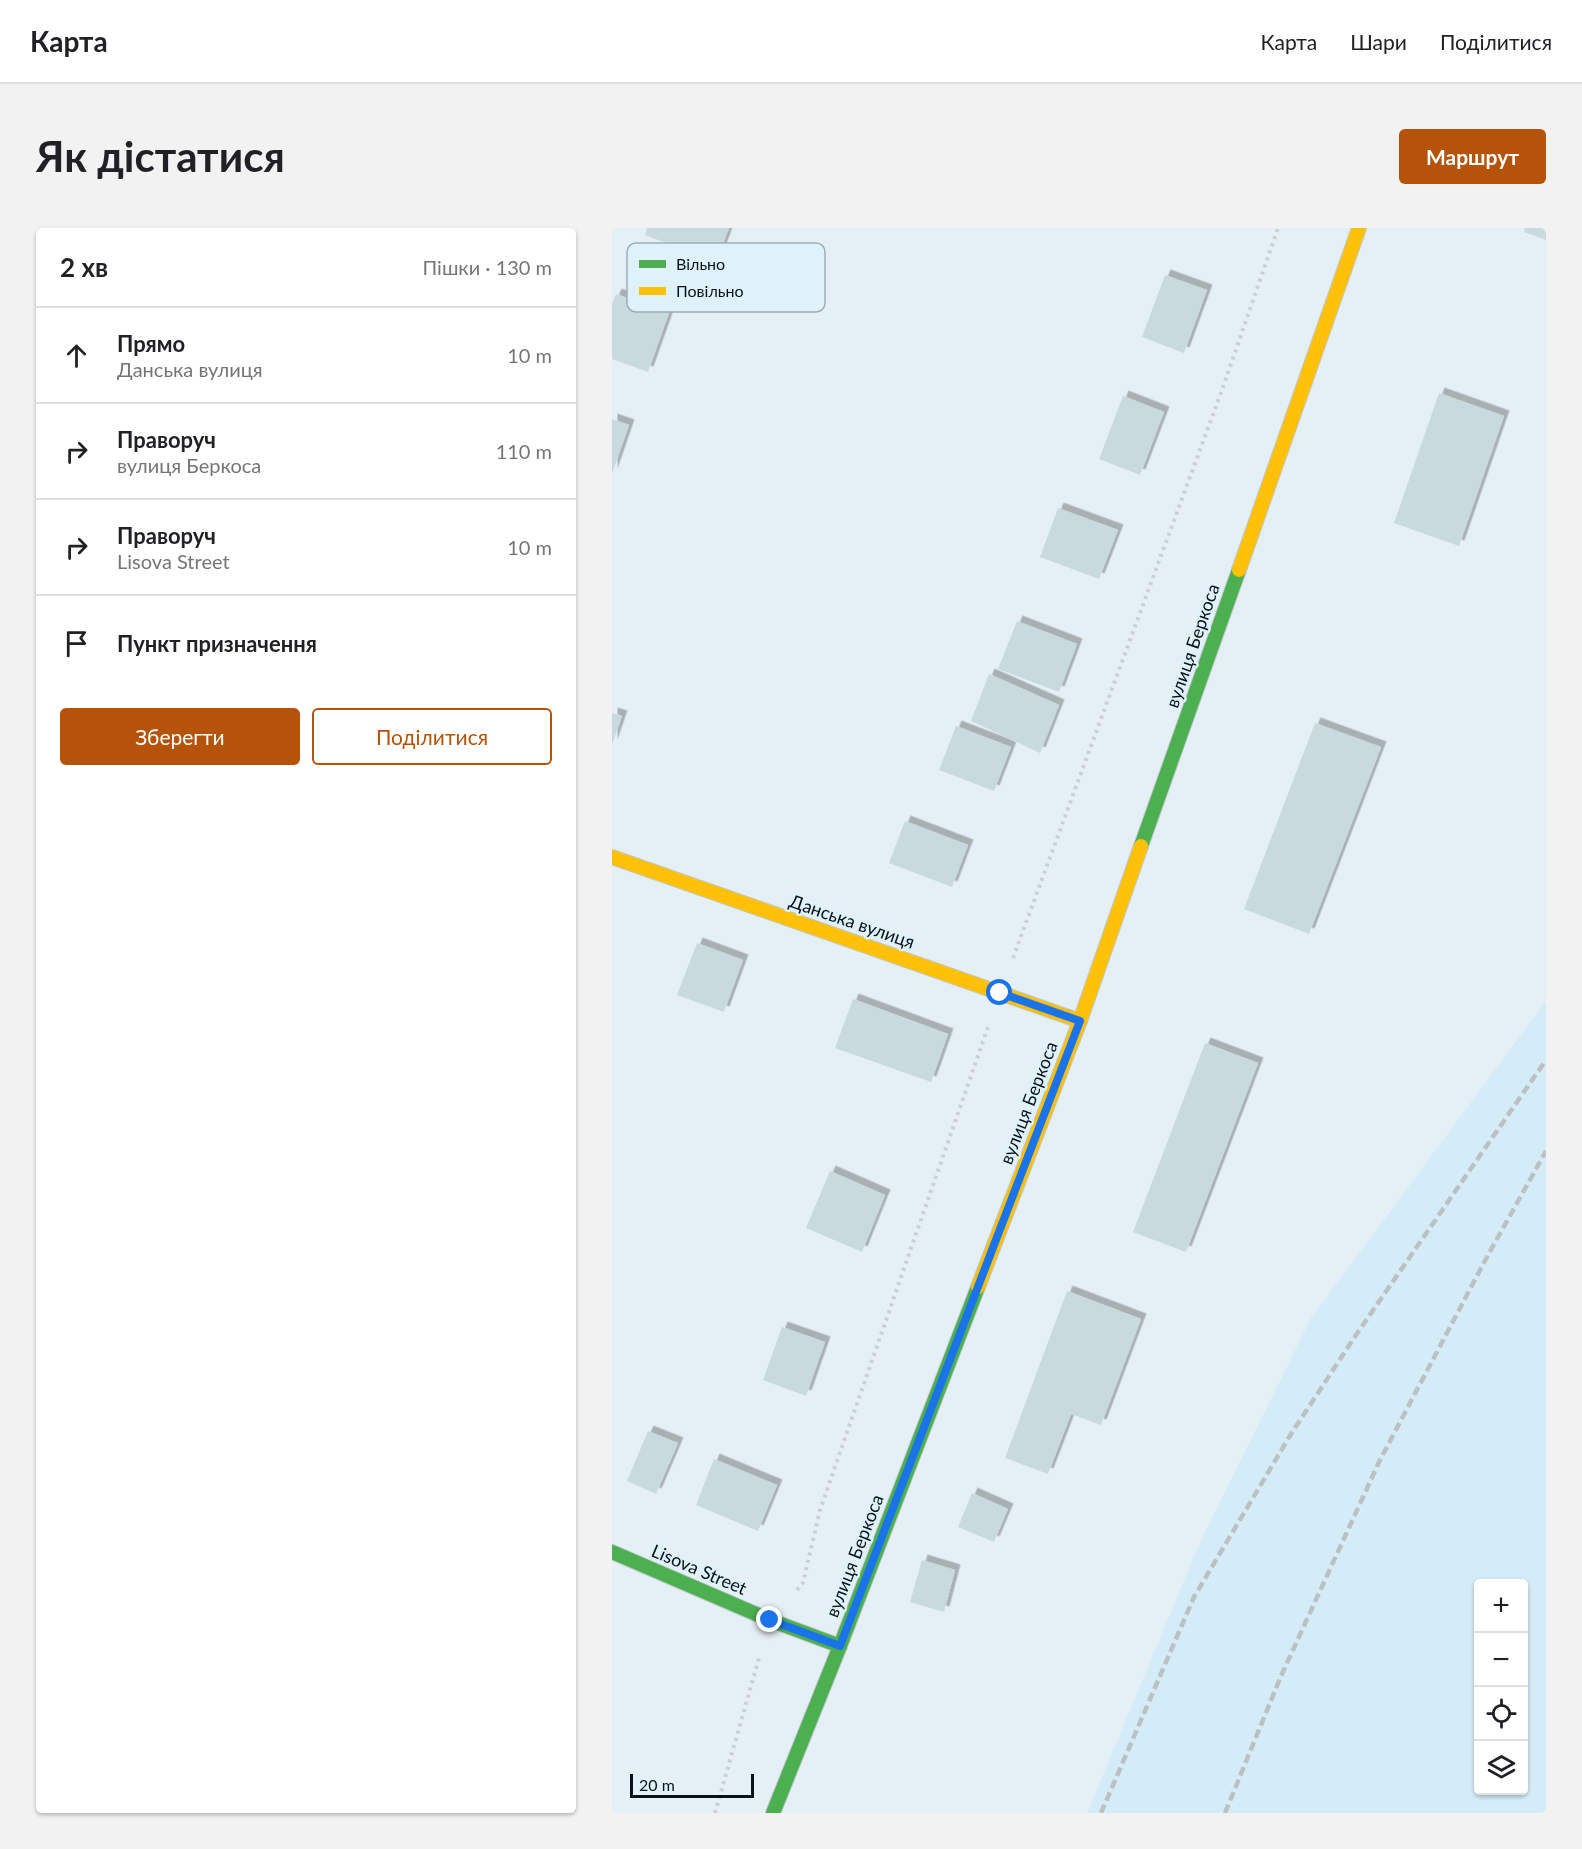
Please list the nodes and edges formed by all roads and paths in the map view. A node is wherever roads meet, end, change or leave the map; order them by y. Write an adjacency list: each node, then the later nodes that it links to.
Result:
1 (1359, 228): 3 (street, вулиця Беркоса)
2 (612, 856): 3 (street, Данська вулиця)
3 (1080, 1021): 5 (street, вулиця Беркоса)
4 (612, 1552): 5 (street, Lisova Street)
5 (840, 1646): 6 (street, вулиця Беркоса)
6 (773, 1813)

